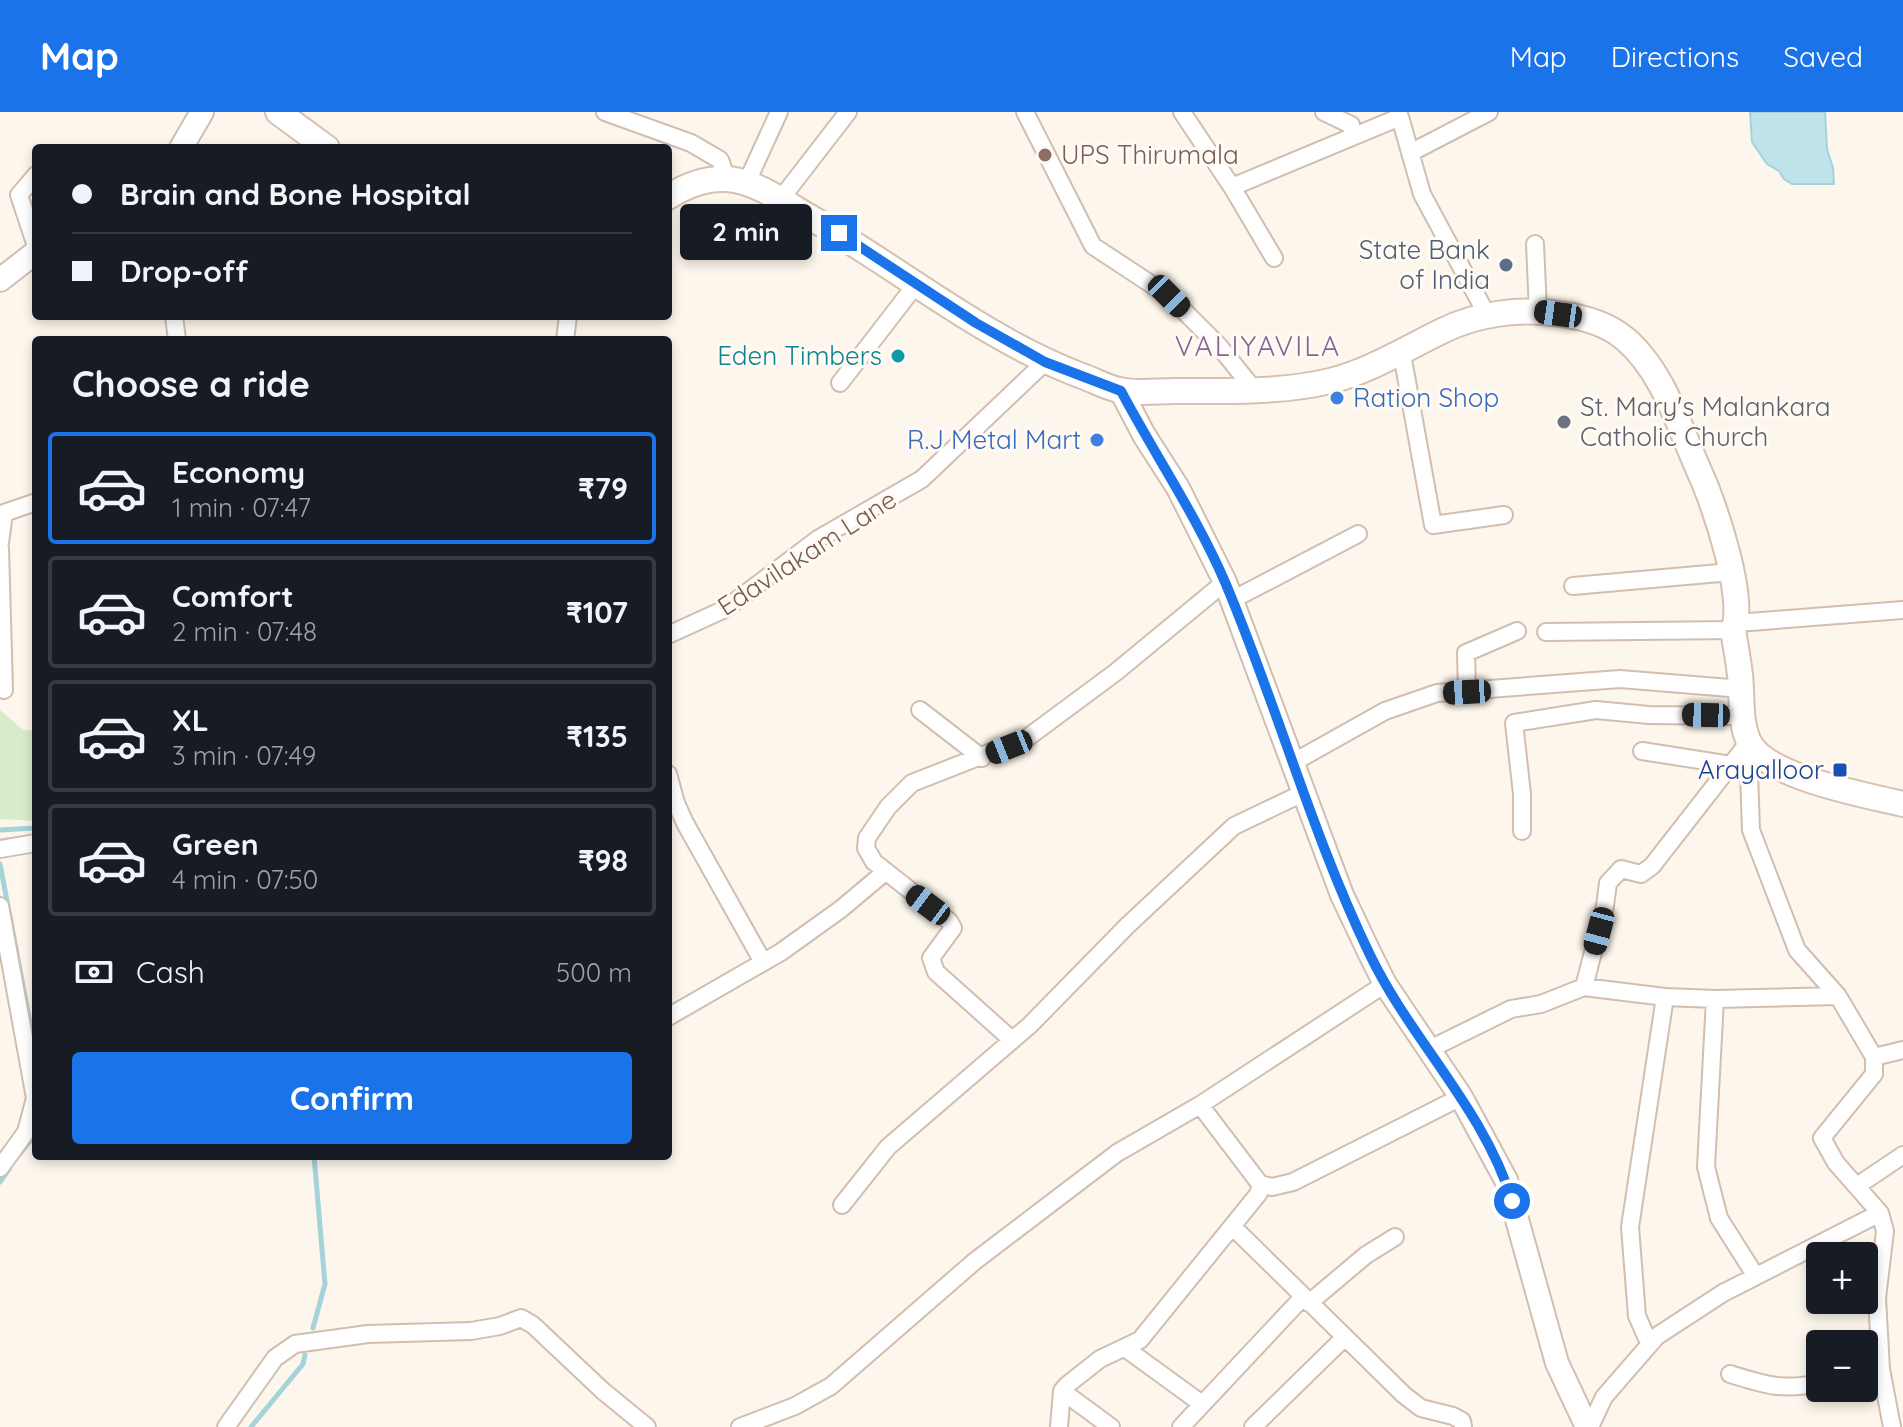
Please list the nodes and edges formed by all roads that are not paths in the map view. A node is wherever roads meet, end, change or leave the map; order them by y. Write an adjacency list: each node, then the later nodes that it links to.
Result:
1 (202, 112): 11 (street)
2 (278, 112): 12 (main road)
3 (779, 112): 15 (street)
4 (848, 112): 18 (street)
5 (1025, 112): 31 (street)
6 (1182, 112): 16 (street)
7 (1324, 112): 10 (street)
8 (1489, 112): 13 (street)
9 (613, 114): 15 (street)
10 (1353, 135): 13 (street); 16 (street)
11 (183, 144)
12 (322, 144)
13 (1410, 153): 26 (street)
14 (32, 180): 19 (street)
15 (736, 181): 17 (main road); 18 (main road)
16 (1232, 187): 22 (street)
17 (672, 195)
18 (780, 200): 24 (main road)
19 (32, 234)
20 (1535, 244): 25 (street)
21 (32, 255): 23 (street)
22 (1274, 258)
23 (0, 280)
24 (917, 283): 28 (main road); 29 (street)
25 (1538, 311): 26 (main road); 36 (main road)
26 (1487, 315): 27 (main road)
27 (1402, 354): 31 (main road); 33 (street)
28 (1045, 362): 30 (main road); 43 (street, Edavilakam Lane)
29 (840, 383)
30 (1121, 391): 31 (main road); 38 (street)
31 (1255, 391)
32 (32, 503): 35 (street)
33 (1504, 515)
34 (1358, 534): 38 (street)
35 (0, 546): 45 (street)
36 (1731, 572): 37 (street); 40 (main road)
37 (1573, 586)
38 (1228, 591): 51 (street); 52 (street)
39 (1903, 610): 40 (street)
40 (1735, 626): 42 (street); 44 (main road)
41 (1517, 631): 46 (street)
42 (1546, 632)
43 (672, 633)
44 (1742, 689): 46 (street); 48 (main road)
45 (4, 690)
46 (1467, 692): 52 (street)
47 (920, 710): 51 (street)
48 (1741, 716): 49 (main road); 57 (street)
49 (1748, 743): 53 (street); 56 (main road); 65 (street)
50 (1642, 751): 53 (street)
51 (982, 758): 60 (street)
52 (1294, 762): 55 (street)
53 (1731, 765): 64 (street)
54 (672, 788): 62 (street)
55 (1305, 792): 63 (street); 69 (street)
56 (1903, 804)
57 (1522, 831)
58 (32, 844): 59 (street)
59 (0, 849)
60 (885, 872): 62 (street); 69 (street)
61 (0, 906): 73 (street)
62 (763, 962): 68 (street)
63 (1385, 984): 70 (street); 75 (street)
64 (1584, 987): 66 (street); 70 (street)
65 (1838, 996): 67 (street); 72 (street)
66 (1665, 997): 67 (street); 89 (street)
67 (1715, 999): 85 (street)
68 (672, 1015)
69 (1012, 1040): 81 (street)
70 (1430, 1049): 74 (street)
71 (1903, 1050): 72 (street)
72 (1874, 1057): 80 (street)
73 (32, 1082)
74 (1461, 1097): 79 (street); 104 (street)
75 (1200, 1105): 79 (street); 98 (street)
76 (32, 1109): 78 (street)
77 (1903, 1155): 80 (street)
78 (0, 1168)
79 (1260, 1184): 83 (street)
80 (1857, 1186): 82 (street)
81 (842, 1205)
82 (1880, 1213): 85 (street); 87 (street)
83 (1233, 1227): 86 (street); 90 (street)
84 (1395, 1237): 86 (street)
85 (1755, 1275): 89 (street)
86 (1306, 1300): 88 (street); 95 (street)
87 (1875, 1330)
88 (1344, 1338): 102 (street); 103 (street)
89 (1649, 1343): 104 (street)
90 (1125, 1348): 94 (street); 95 (street)
91 (1730, 1374): 92 (street)
92 (1806, 1386)
93 (1878, 1388): 105 (street)
94 (1062, 1391): 99 (street); 100 (street)
95 (1202, 1404): 101 (street)
96 (226, 1427): 97 (street)
97 (647, 1427)
98 (740, 1427)
99 (1059, 1427)
100 (1111, 1427)
101 (1181, 1427)
102 (1253, 1427)
103 (1463, 1427)
104 (1589, 1427)
105 (1892, 1427)

